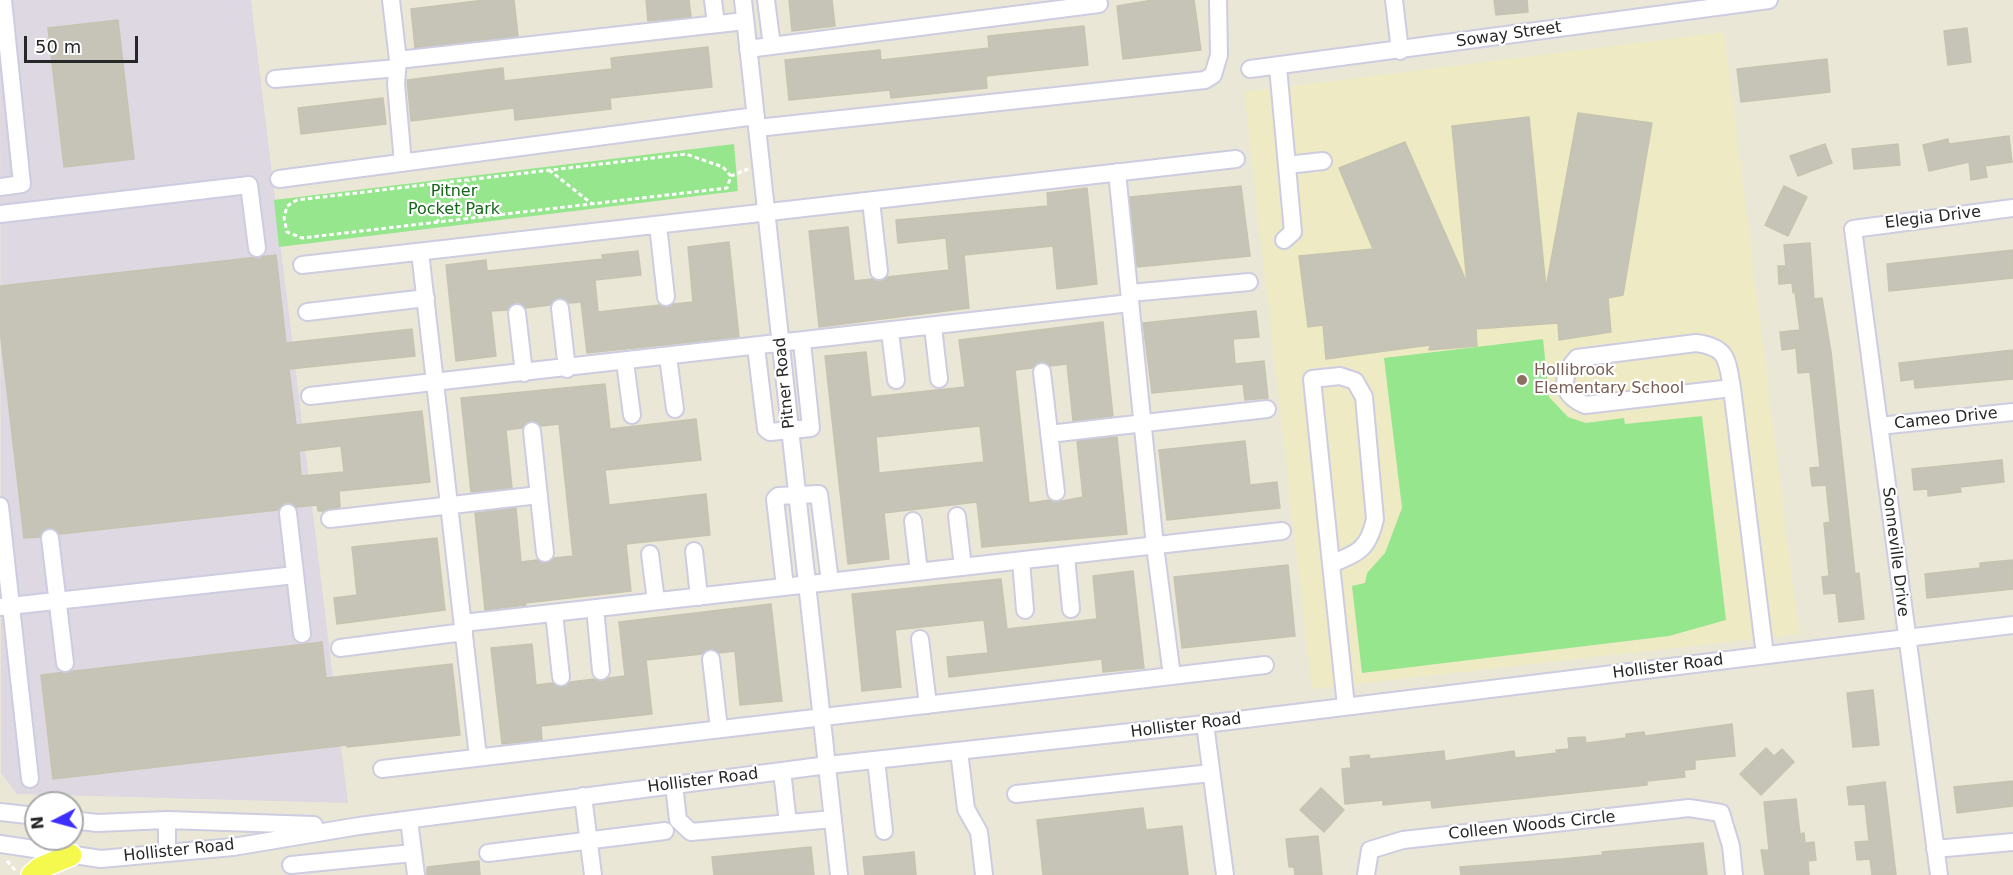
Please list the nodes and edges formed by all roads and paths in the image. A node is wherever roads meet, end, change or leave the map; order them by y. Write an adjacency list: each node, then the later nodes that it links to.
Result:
1 (3, 0): 31 (street)
2 (391, 0): 16 (street)
3 (713, 0): 12 (street)
4 (743, 0): 11 (street, Pitner Road)
5 (766, 0): 13 (street)
6 (1098, 0): 13 (street)
7 (1218, 0): 20 (street)
8 (1394, 0): 15 (street)
9 (1769, 0): 10 (street, Soway Street)
10 (1711, 4): 15 (street, Soway Street)
11 (745, 21): 12 (street); 14 (street, Pitner Road)
12 (716, 24): 16 (street)
13 (772, 46): 14 (street)
14 (748, 49): 20 (street, Pitner Road)
15 (1400, 51): 17 (street, Soway Street)
16 (398, 64): 19 (street); 23 (street)
17 (1278, 67): 18 (street, Soway Street); 25 (street)
18 (1250, 69)
19 (275, 79)
20 (756, 122): 23 (street); 24 (street, Pitner Road)
21 (1236, 159): 27 (street)
22 (1323, 161): 25 (street)
23 (403, 163): 29 (street)
24 (761, 165): 28 (path); 35 (street, Pitner Road)
25 (1287, 165): 40 (street)
26 (549, 170): 28 (path); 30 (path); 33 (path)
27 (1117, 172): 32 (street); 48 (street)
28 (731, 176): 33 (path)
29 (279, 179)
30 (469, 180): 37 (path); 37 (path)
31 (0, 187)
32 (871, 201): 35 (street); 44 (street)
33 (592, 204): 37 (path)
34 (2013, 208): 39 (street, Elegia Drive)
35 (766, 212): 38 (street); 55 (street, Pitner Road)
36 (0, 214): 41 (street)
37 (436, 222)
38 (658, 225): 42 (street); 46 (street)
39 (1853, 228): 75 (street, Sonneville Drive)
40 (1284, 240)
41 (257, 248)
42 (420, 252): 43 (street); 47 (street)
43 (302, 265)
44 (879, 271)
45 (1249, 282): 48 (street)
46 (666, 297)
47 (426, 298): 50 (street); 64 (street)
48 (1130, 298): 52 (street); 74 (street)
49 (560, 308): 59 (street)
50 (307, 312)
51 (517, 313): 61 (street)
52 (933, 327): 53 (street); 63 (street)
53 (890, 332): 54 (street); 62 (street)
54 (802, 342): 55 (street); 65 (street)
55 (781, 344): 56 (street); 66 (street, Pitner Road)
56 (756, 347): 57 (street); 67 (street)
57 (668, 357): 58 (street); 70 (street)
58 (625, 362): 59 (street); 73 (street)
59 (567, 369): 61 (street)
60 (1042, 372): 78 (street)
61 (524, 373): 64 (street)
62 (896, 380)
63 (939, 380)
64 (435, 383): 69 (street); 82 (street)
65 (806, 384): 66 (street); 76 (street)
66 (786, 386): 67 (street); 76 (street, Pitner Road)
67 (761, 388): 76 (street)
68 (1732, 388): 68 (street); 120 (street)
69 (310, 396)
70 (675, 409)
71 (1267, 409): 74 (street)
72 (2013, 412): 75 (street, Cameo Drive)
73 (632, 415)
74 (1143, 424): 78 (street); 93 (street)
75 (1879, 426): 117 (street, Sonneville Drive)
76 (790, 430): 81 (street, Pitner Road)
77 (532, 431): 80 (street)
78 (1049, 434): 79 (street)
79 (1056, 492)
80 (539, 495): 82 (street); 95 (street)
81 (798, 495): 89 (street); 91 (street, Pitner Road); 92 (street)
82 (450, 505): 86 (street); 115 (street)
83 (0, 506): 109 (street)
84 (288, 513): 102 (street)
85 (957, 516): 100 (street)
86 (330, 519)
87 (913, 521): 101 (street)
88 (1282, 531): 93 (street)
89 (824, 537): 91 (street); 103 (street)
90 (50, 538): 107 (street)
91 (802, 540): 92 (street); 104 (street, Pitner Road)
92 (780, 543): 105 (street)
93 (1155, 546): 97 (street); 125 (street)
94 (694, 551): 106 (street)
95 (545, 554)
96 (650, 554): 108 (street)
97 (1066, 556): 98 (street); 111 (street)
98 (1021, 561): 100 (street); 112 (street)
99 (1330, 564): 99 (street); 128 (street)
100 (963, 567): 101 (street)
101 (919, 572): 103 (street)
102 (295, 575): 107 (street); 116 (street)
103 (830, 582): 104 (street)
104 (807, 585): 105 (street); 129 (street, Pitner Road)
105 (785, 587): 106 (street)
106 (699, 597): 108 (street)
107 (58, 601): 109 (street); 122 (street)
108 (656, 601): 110 (street)
109 (6, 607): 139 (street)
110 (595, 608): 113 (street); 124 (street)
111 (1071, 609)
112 (1025, 610)
113 (554, 613): 115 (street); 126 (street)
114 (2013, 625): 117 (street, Hollister Road)
115 (464, 627): 119 (street); 133 (street)
116 (302, 634)
117 (1905, 636): 120 (street, Hollister Road); 157 (street, Sonneville Drive)
118 (920, 639): 127 (street)
119 (340, 648)
120 (1766, 655): 128 (street, Hollister Road)
121 (711, 659): 131 (street)
122 (65, 663)
123 (1265, 665): 125 (street)
124 (601, 671)
125 (1172, 676): 127 (street)
126 (561, 677)
127 (928, 705): 129 (street)
128 (1346, 705): 130 (street, Hollister Road)
129 (822, 717): 131 (street); 135 (street, Pitner Road)
130 (1205, 724): 132 (street, Hollister Road); 138 (street)
131 (719, 729): 133 (street)
132 (959, 751): 134 (street, Hollister Road); 169 (street)
133 (478, 758): 136 (street)
134 (876, 760): 135 (street, Hollister Road); 152 (street)
135 (828, 765): 137 (street, Hollister Road); 145 (street, Pitner Road)
136 (382, 769)
137 (782, 771): 140 (street, Hollister Road); 149 (street)
138 (1211, 772): 141 (street); 170 (street)
139 (30, 779)
140 (674, 785): 142 (street, Hollister Road); 149 (street)
141 (1016, 794)
142 (584, 796): 147 (street, Hollister Road); 154 (street)
143 (0, 812): 144 (street)
144 (24, 815)
145 (833, 819): 149 (street); 168 (street, Pitner Road)
146 (167, 820): 148 (street, Hollister Road); 150 (street, Hollister Road); 158 (street)
147 (409, 820): 150 (street, Hollister Road); 159 (street)
148 (84, 821)
149 (788, 823)
150 (359, 826): 153 (street, Hollister Road)
151 (665, 831): 154 (street)
152 (884, 831)
153 (288, 837): 158 (street, Hollister Road); 163 (street)
154 (589, 840): 160 (street); 167 (street)
155 (2013, 842): 157 (street)
156 (0, 844): 161 (street, Hollister Road)
157 (1935, 849): 173 (street, Sonneville Drive)
158 (167, 853): 161 (street, Hollister Road)
159 (413, 853): 163 (street); 166 (street)
160 (488, 853)
161 (70, 855): 165 (main road)
162 (7, 861): 164 (path)
163 (292, 870)
164 (19, 875)
165 (32, 875)
166 (416, 875)
167 (593, 875)
168 (839, 875)
169 (984, 875)
170 (1225, 875)
171 (1366, 875): 172 (street, Colleen Woods Circle)
172 (1734, 875)
173 (1939, 875)

